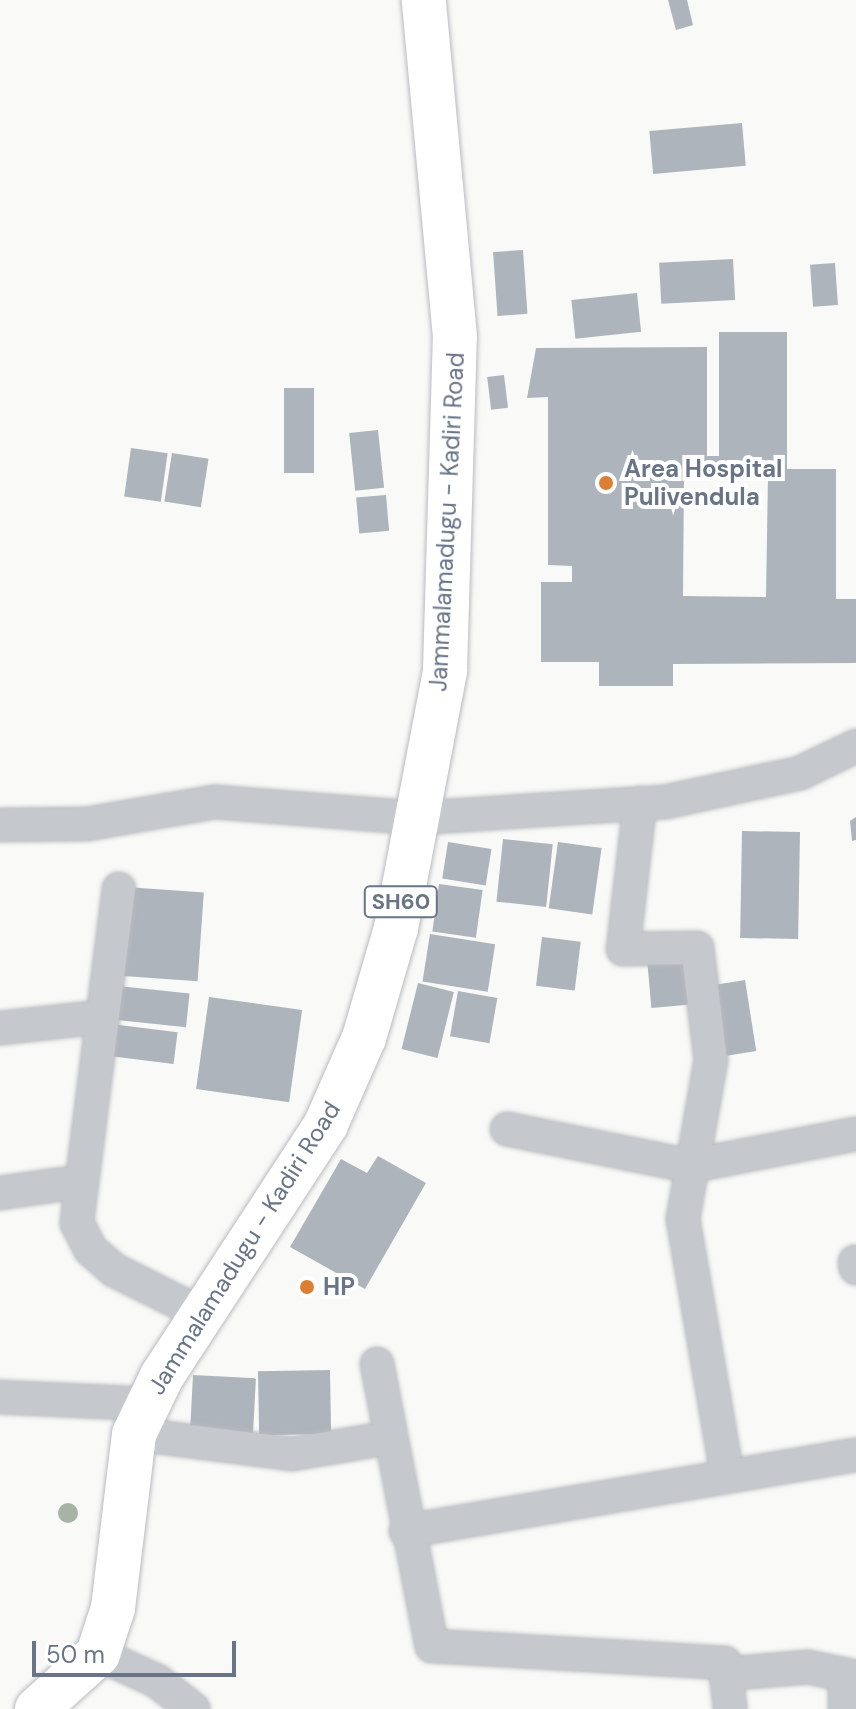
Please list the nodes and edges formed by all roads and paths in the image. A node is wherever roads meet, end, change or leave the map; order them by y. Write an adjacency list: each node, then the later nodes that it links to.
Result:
1 (424, 0): 4 (main road, Jammalamadugu - Kadiri Road / SH60)
2 (856, 746): 3 (street)
3 (640, 803): 4 (street); 11 (street)
4 (417, 818): 5 (street); 14 (main road, Jammalamadugu - Kadiri Road / SH60)
5 (0, 825)
6 (119, 889): 7 (street)
7 (101, 1017): 8 (street); 12 (street)
8 (0, 1028)
9 (507, 1129): 11 (street)
10 (856, 1134): 11 (street)
11 (690, 1166): 20 (street)
12 (78, 1182): 13 (street); 14 (street)
13 (0, 1193)
14 (206, 1316): 17 (main road, Jammalamadugu - Kadiri Road / SH60)
15 (377, 1364): 18 (street)
16 (0, 1397): 17 (street)
17 (141, 1419): 18 (street); 22 (main road, Jammalamadugu - Kadiri Road / SH60)
18 (388, 1438): 21 (street)
19 (856, 1455): 20 (street)
20 (727, 1474): 21 (street)
21 (406, 1531): 23 (street)
22 (98, 1654): 25 (main road, Jammalamadugu - Kadiri Road / SH60); 26 (street)
23 (726, 1674): 24 (street); 27 (street)
24 (850, 1677): 28 (street)
25 (37, 1709)
26 (193, 1709)
27 (730, 1709)
28 (845, 1709)

